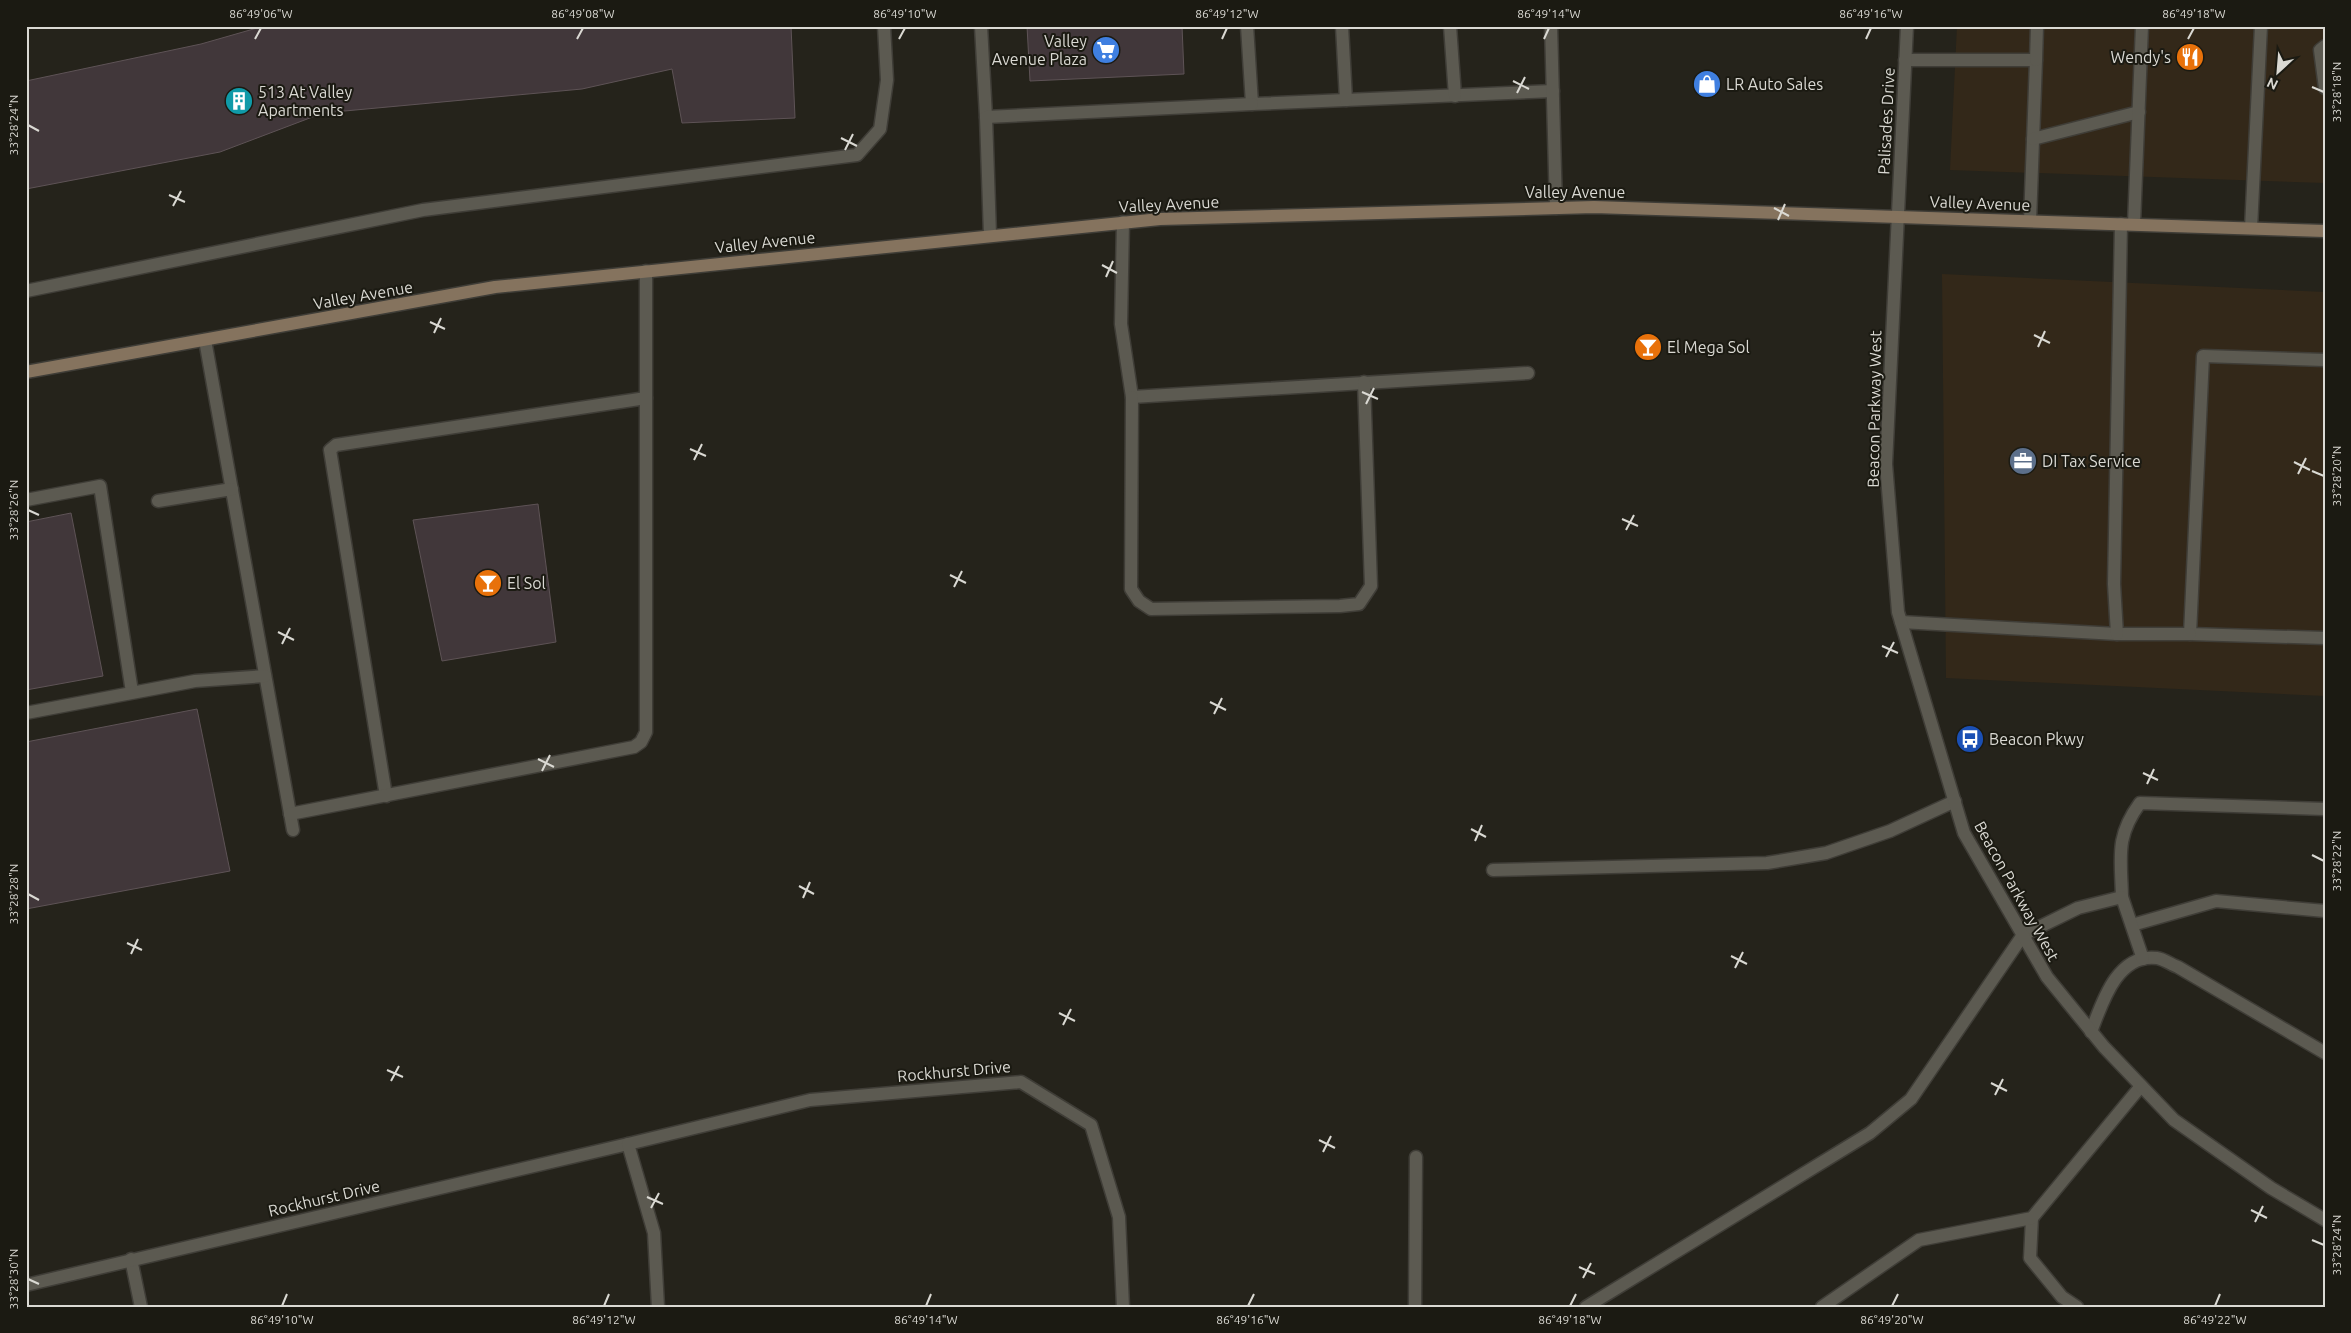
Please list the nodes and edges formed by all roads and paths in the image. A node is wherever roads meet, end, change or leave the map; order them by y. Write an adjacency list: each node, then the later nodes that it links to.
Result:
1 (884, 26): 32 (street)
2 (981, 26): 20 (street)
3 (1248, 26): 18 (street)
4 (1342, 26): 17 (street)
5 (1450, 26): 16 (street)
6 (1551, 26): 15 (street)
7 (1907, 26): 12 (street, Palisades Drive)
8 (2037, 26): 13 (street)
9 (2142, 26): 19 (street)
10 (2261, 26): 28 (street)
11 (2325, 46): 14 (street)
12 (1905, 60): 13 (street); 23 (street, Palisades Drive)
13 (2036, 60): 21 (street)
14 (2325, 88)
15 (1553, 91): 16 (street); 22 (street)
16 (1455, 96): 17 (street)
17 (1346, 100): 18 (street)
18 (1252, 104): 20 (street)
19 (2139, 112): 21 (street); 27 (street)
20 (986, 117): 30 (street)
21 (2033, 139): 24 (street)
22 (1556, 208): 23 (main road, Valley Avenue); 25 (main road, Valley Avenue)
23 (1898, 217): 24 (main road, Valley Avenue); 43 (street, Beacon Parkway West)
24 (2030, 221): 26 (main road, Valley Avenue)
25 (1123, 222): 30 (main road, Valley Avenue); 38 (street)
26 (2121, 224): 27 (main road, Valley Avenue); 44 (street)
27 (2134, 224): 28 (main road, Valley Avenue)
28 (2251, 228): 29 (main road, Valley Avenue)
29 (2325, 230)
30 (990, 235): 31 (main road, Valley Avenue)
31 (646, 271): 33 (main road, Valley Avenue); 39 (street)
32 (26, 291)
33 (205, 340): 35 (main road, Valley Avenue); 40 (street)
34 (2325, 360): 45 (street)
35 (26, 372)
36 (1528, 373): 37 (street)
37 (1364, 382): 38 (street); 38 (street)
38 (1132, 397)
39 (646, 398): 50 (street); 50 (street)
40 (232, 489): 42 (street); 47 (street)
41 (26, 500): 48 (street)
42 (158, 501)
43 (1901, 622): 44 (street); 51 (street, Beacon Parkway West)
44 (2116, 634): 45 (street)
45 (2190, 634): 46 (street)
46 (2325, 638)
47 (265, 676): 48 (street); 53 (street)
48 (132, 692): 49 (street)
49 (26, 713)
50 (386, 796): 53 (street)
51 (1955, 801): 55 (street); 59 (street, Beacon Parkway West)
52 (2325, 810): 56 (street)
53 (290, 814): 54 (street)
54 (293, 830)
55 (1492, 870)
56 (2122, 896): 58 (street); 59 (street)
57 (2325, 911): 58 (street)
58 (2132, 925): 60 (street)
59 (2022, 935): 61 (street, Beacon Parkway West); 74 (street)
60 (2143, 959): 61 (street); 62 (street)
61 (2091, 1032): 63 (street, Beacon Parkway West)
62 (2325, 1053)
63 (2141, 1086): 66 (street); 67 (street, Beacon Parkway West)
64 (628, 1144): 68 (street, Rockhurst Drive); 71 (street); 72 (street, Rockhurst Drive)
65 (1416, 1157): 73 (street)
66 (2032, 1218): 75 (street); 76 (street)
67 (2325, 1220)
68 (131, 1258): 69 (street, Rockhurst Drive); 70 (street)
69 (26, 1284)
70 (141, 1307)
71 (658, 1307)
72 (1123, 1307)
73 (1415, 1307)
74 (1586, 1307)
75 (1822, 1307)
76 (2077, 1307)

